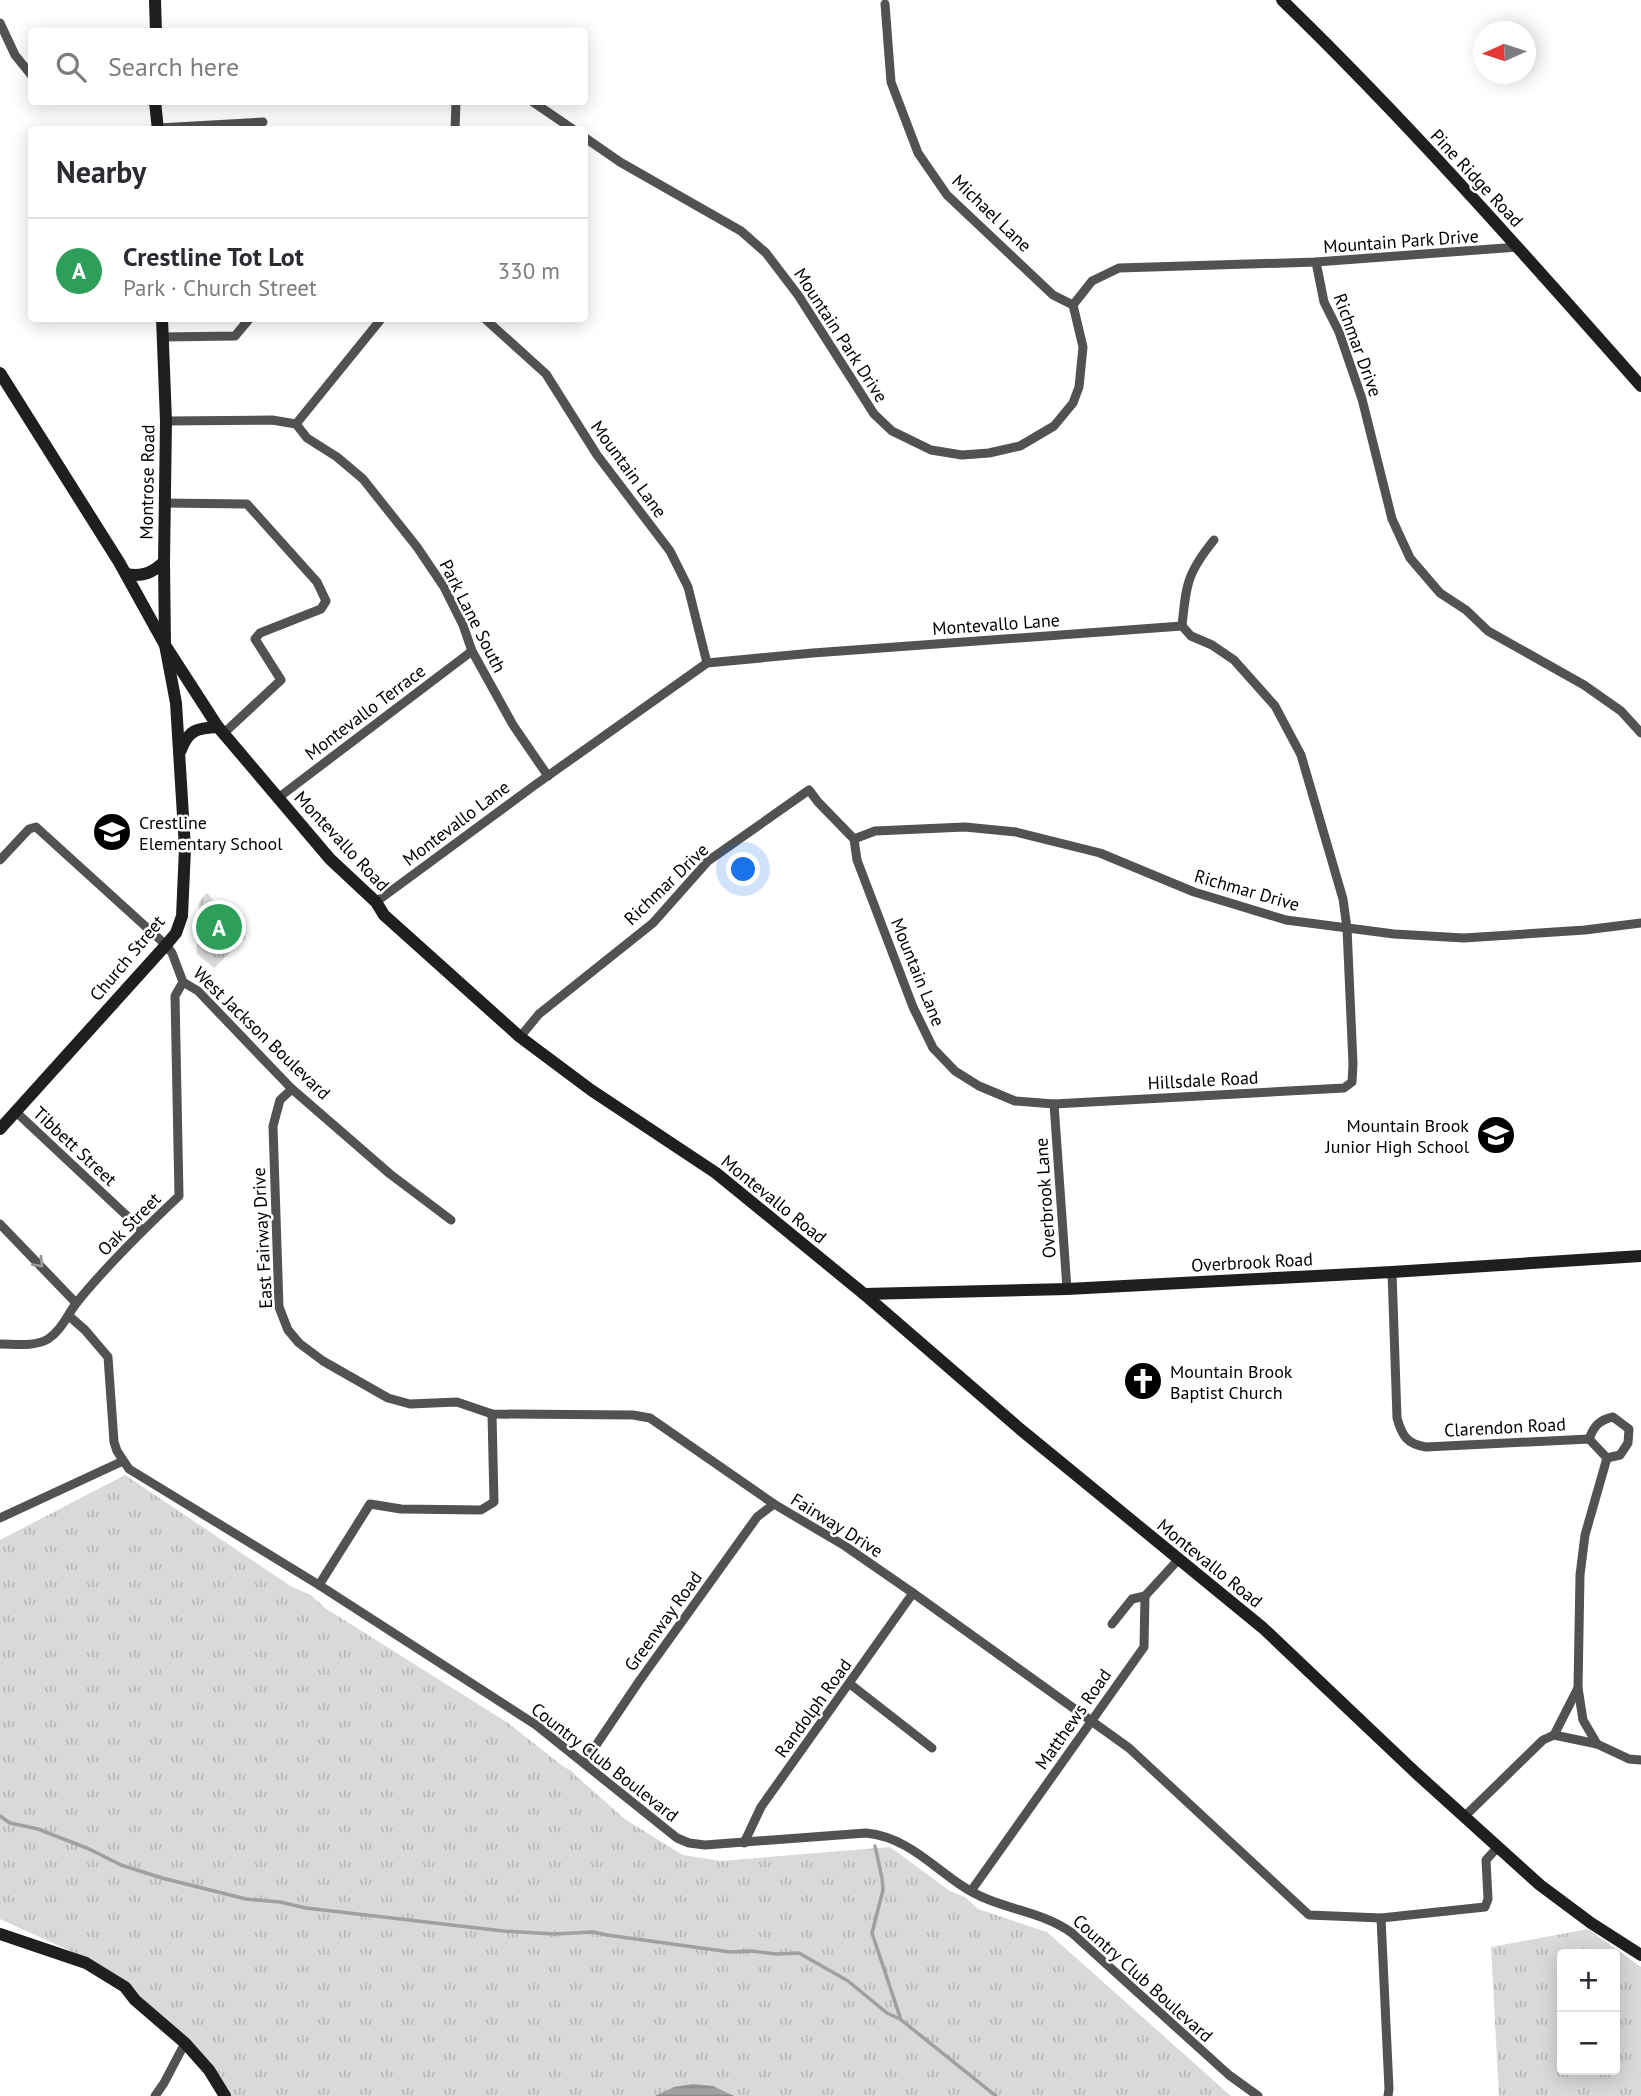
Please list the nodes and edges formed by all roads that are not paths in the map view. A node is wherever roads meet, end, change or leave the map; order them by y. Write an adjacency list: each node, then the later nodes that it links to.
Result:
1 (155, 0): 5 (main road)
2 (1282, 0): 16 (main road, Pine Ridge Road)
3 (885, 4): 18 (street, Michael Lane)
4 (0, 23): 6 (street)
5 (156, 28)
6 (28, 71)
7 (155, 105): 11 (main road)
8 (456, 105): 13 (street)
9 (537, 105): 14 (street)
10 (263, 122): 12 (street)
11 (158, 126)
12 (203, 126)
13 (455, 126)
14 (568, 126)
15 (588, 140): 18 (street, Mountain Park Drive)
16 (1518, 247): 17 (street, Mountain Park Drive); 25 (main road, Pine Ridge Road)
17 (1317, 262): 18 (street, Mountain Park Drive); 37 (street, Richmar Drive)
18 (1073, 305)
19 (162, 322): 23 (main road, Montrose Road)
20 (247, 322): 23 (street)
21 (379, 322): 27 (street)
22 (488, 322): 35 (street, Mountain Lane)
23 (163, 337): 26 (main road, Montrose Road)
24 (0, 373): 31 (main road, Montevallo Road)
25 (1641, 386)
26 (166, 421): 27 (street); 28 (main road, Montrose Road)
27 (296, 424): 34 (street, Park Lane South)
28 (164, 503): 30 (main road, Montrose Road); 36 (street)
29 (1214, 540): 32 (street)
30 (164, 562): 31 (main road); 33 (main road, Montrose Road)
31 (126, 574): 33 (main road, Montevallo Road)
32 (1182, 626): 35 (street, Montevallo Lane); 45 (street)
33 (165, 645): 36 (main road, Montevallo Road); 38 (main road, Church Street)
34 (472, 651): 39 (street, Park Lane South); 40 (street, Montevallo Terrace)
35 (707, 663): 39 (street, Montevallo Lane)
36 (221, 730): 38 (main road); 40 (main road, Montevallo Road)
37 (1641, 733)
38 (179, 756): 46 (main road, Church Street)
39 (548, 776): 43 (street, Montevallo Lane)
40 (278, 798): 43 (main road, Montevallo Road)
41 (854, 839): 45 (street, Richmar Drive); 48 (street, Richmar Drive); 50 (street, Mountain Lane)
42 (0, 860): 46 (street, West Jackson Boulevard)
43 (376, 902): 48 (main road, Montevallo Road)
44 (1641, 923): 45 (street, Richmar Drive)
45 (1347, 928): 50 (street, Hillsdale Road)
46 (166, 945): 47 (street, West Jackson Boulevard); 51 (main road, Church Street)
47 (183, 982): 49 (street, West Jackson Boulevard); 55 (street, Oak Street)
48 (520, 1037): 59 (main road, Montevallo Road)
49 (292, 1088): 53 (street, West Jackson Boulevard); 63 (street, East Fairway Drive)
50 (1054, 1104): 58 (street, Overbrook Lane)
51 (16, 1112): 52 (main road, Church Street); 55 (street, Tibbett Street)
52 (0, 1129)
53 (451, 1220)
54 (0, 1224): 60 (street, one-way to 60)
55 (142, 1230): 60 (street, Oak Street)
56 (1641, 1256): 57 (main road, Overbrook Road)
57 (1392, 1272): 58 (main road, Overbrook Road); 64 (street, Clarendon Road)
58 (1067, 1289): 59 (main road, Overbrook Road)
59 (864, 1294): 69 (main road, Montevallo Road)
60 (76, 1303): 61 (street, Oak Street)
61 (69, 1316): 62 (street, Oak Street); 66 (street)
62 (0, 1344)
63 (492, 1414): 67 (street, Fairway Drive); 70 (street)
64 (1589, 1439): 65 (street, Clarendon Road); 65 (street)
65 (1607, 1458): 75 (street)
66 (123, 1461): 68 (street); 70 (street, Country Club Boulevard)
67 (774, 1504): 71 (street, Fairway Drive); 81 (street, Greenway Road)
68 (0, 1518)
69 (1178, 1560): 72 (street); 82 (main road, Montevallo Road)
70 (319, 1585): 81 (street, Country Club Boulevard)
71 (913, 1593): 74 (street, Randolph Road); 76 (street, Fairway Drive)
72 (1146, 1596): 73 (street); 76 (street, Matthews Road)
73 (1112, 1624)
74 (850, 1684): 79 (street); 83 (street, Randolph Road)
75 (1578, 1688): 77 (street); 78 (street)
76 (1090, 1721): 85 (street, Matthews Road); 86 (street, Fairway Drive)
77 (1554, 1735): 78 (street); 82 (street)
78 (1597, 1744): 80 (street)
79 (932, 1748)
80 (1641, 1760)
81 (584, 1763): 83 (street, Country Club Boulevard)
82 (1465, 1816): 84 (main road, Montevallo Road)
83 (744, 1843): 85 (street, Country Club Boulevard)
84 (1497, 1848): 86 (street); 88 (main road, Montevallo Road)
85 (971, 1891): 92 (street, Country Club Boulevard)
86 (1381, 1918): 93 (street)
87 (0, 1934): 89 (main road)
88 (1641, 1955)
89 (185, 2043): 90 (street); 91 (main road)
90 (155, 2096)
91 (225, 2096)
92 (1258, 2096)
93 (1388, 2096)

